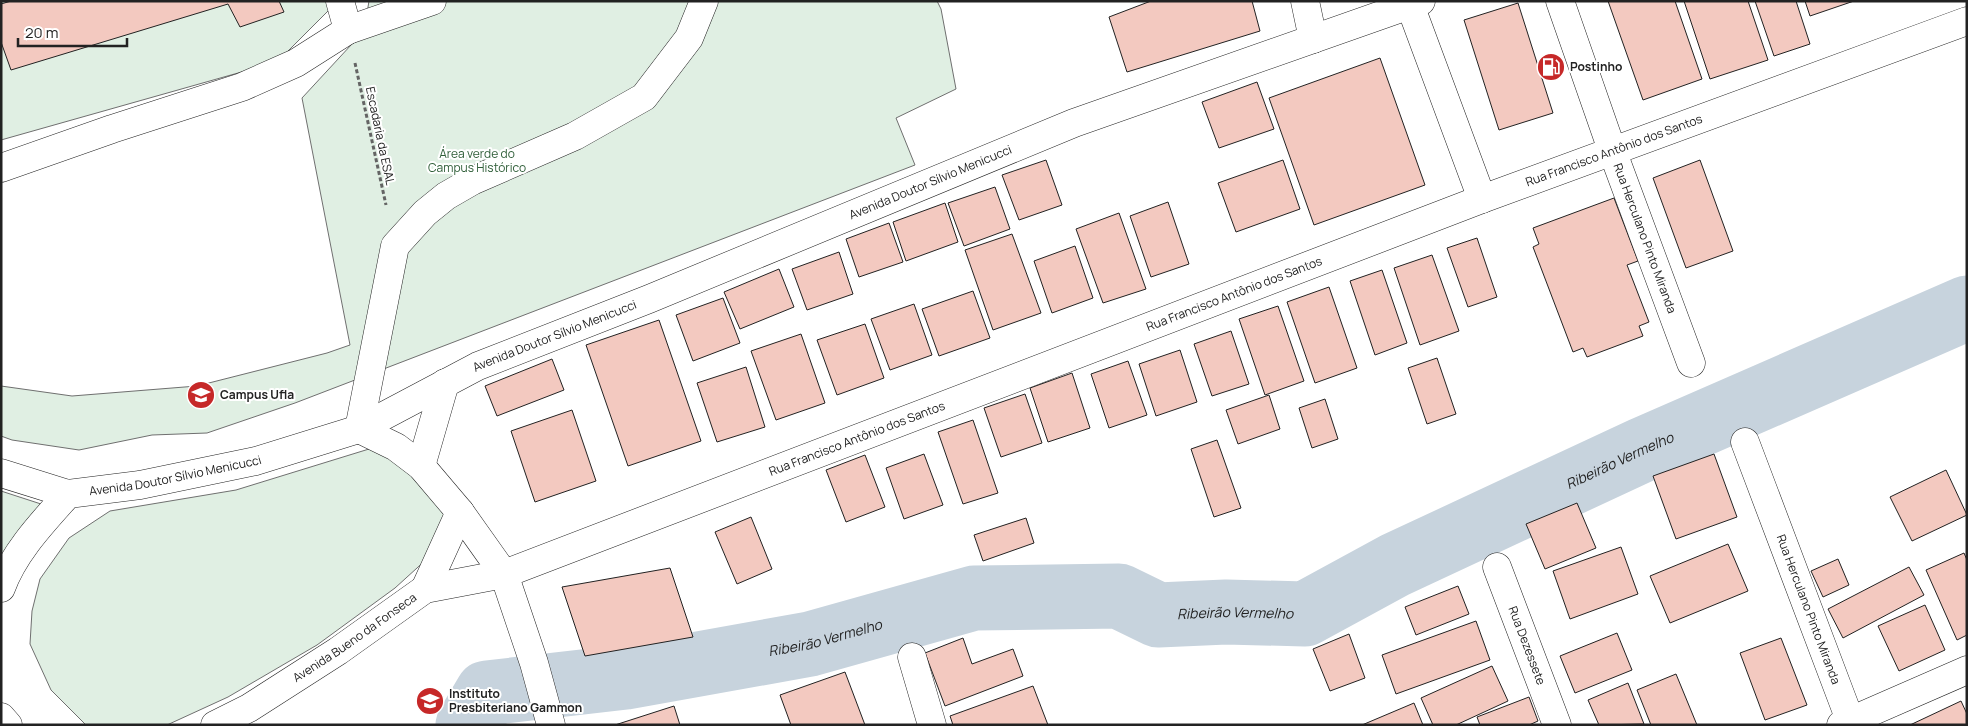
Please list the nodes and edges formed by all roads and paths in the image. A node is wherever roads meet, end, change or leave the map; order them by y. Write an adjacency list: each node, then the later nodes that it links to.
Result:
1 (340, 1): 8 (street)
2 (432, 1): 8 (street)
3 (704, 1): 13 (street)
4 (1305, 1): 9 (street)
5 (1560, 1): 10 (street, Rua Herculano Pinto Miranda)
6 (1416, 3): 9 (street, Avenida Doutor Sílvio Menicucci); 12 (street)
7 (1967, 21): 10 (street, Rua Francisco Antônio dos Santos)
8 (348, 30): 11 (street); 13 (path, Escadaria da ESAL)
9 (1313, 39): 15 (street, Avenida Doutor Sílvio Menicucci)
10 (1612, 150): 12 (street, Rua Francisco Antônio dos Santos); 14 (street, Rua Herculano Pinto Miranda)
11 (1, 168)
12 (1482, 199): 23 (street, Rua Francisco Antônio dos Santos)
13 (395, 246): 16 (street)
14 (1691, 363)
15 (445, 382): 16 (street, Avenida Doutor Sílvio Menicucci); 18 (street)
16 (359, 429): 18 (street); 20 (street, Avenida Doutor Sílvio Menicucci)
17 (1745, 442): 29 (street, Rua Herculano Pinto Miranda)
18 (421, 466): 21 (street)
19 (1, 473): 20 (street)
20 (68, 494): 24 (street)
21 (460, 512): 23 (street); 25 (street)
22 (1497, 567): 34 (street, Rua Dezessete)
23 (504, 574): 25 (street, Avenida Bueno da Fonseca); 32 (street)
24 (3, 578)
25 (425, 589): 31 (street, Avenida Bueno da Fonseca)
26 (912, 657): 33 (street)
27 (1967, 670): 29 (street)
28 (1, 717): 30 (street)
29 (1846, 723)
30 (8, 725)
31 (215, 725)
32 (551, 725)
33 (932, 725)
34 (1557, 725)

